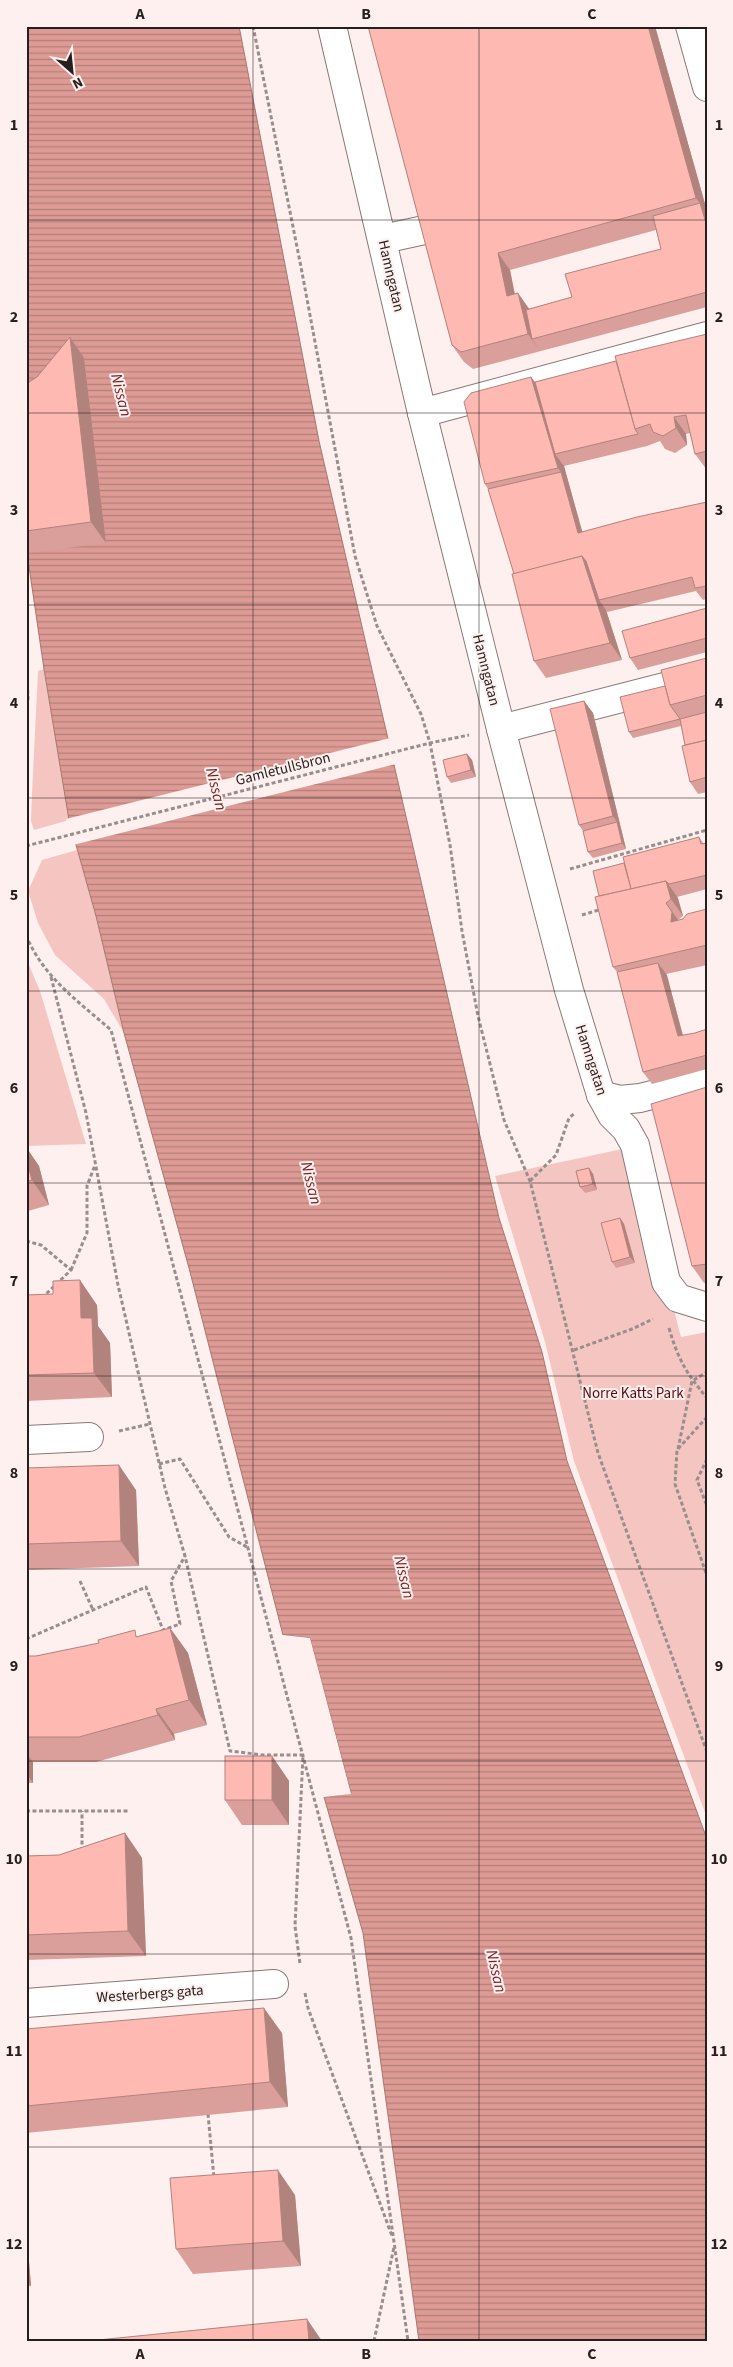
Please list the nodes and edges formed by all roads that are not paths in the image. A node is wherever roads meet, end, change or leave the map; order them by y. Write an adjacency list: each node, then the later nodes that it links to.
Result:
1 (332, 26): 5 (street, Hamngatan)
2 (690, 26): 3 (street)
3 (707, 87)
4 (429, 229): 5 (street)
5 (383, 239): 7 (street, Hamngatan)
6 (707, 336): 7 (street)
7 (422, 412): 9 (street, Hamngatan)
8 (707, 676): 9 (street)
9 (501, 729): 11 (street, Hamngatan)
10 (707, 1082): 11 (street)
11 (601, 1095): 12 (street, Hamngatan)
12 (707, 1307)
13 (89, 1437): 14 (street)
14 (26, 1440)
15 (274, 1984): 16 (street, Westerbergs gata)
16 (26, 2003)

